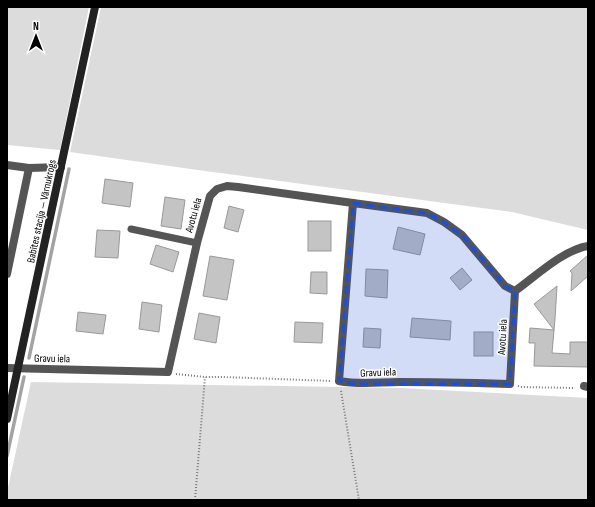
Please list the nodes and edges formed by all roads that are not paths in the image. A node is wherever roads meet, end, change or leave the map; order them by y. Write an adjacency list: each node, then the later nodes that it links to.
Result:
1 (95, 7): 3 (main road, Babītes stacija — Vārnukrogs)
2 (7, 165): 4 (street)
3 (61, 167): 4 (street); 12 (main road, Babītes stacija — Vārnukrogs)
4 (29, 168): 9 (street)
5 (353, 203): 7 (street, Avotu iela); 10 (street, Avotu iela); 14 (street, Gravu iela)
6 (131, 229): 7 (lane)
7 (197, 243): 13 (street, Avotu iela)
8 (588, 246): 10 (street)
9 (7, 274)
10 (515, 291): 14 (street, Avotu iela)
11 (7, 368): 12 (street, Gravu iela)
12 (18, 368): 13 (street, Gravu iela); 15 (main road, Babītes stacija — Vārnukrogs)
13 (168, 372)
14 (510, 384)
15 (7, 419)

